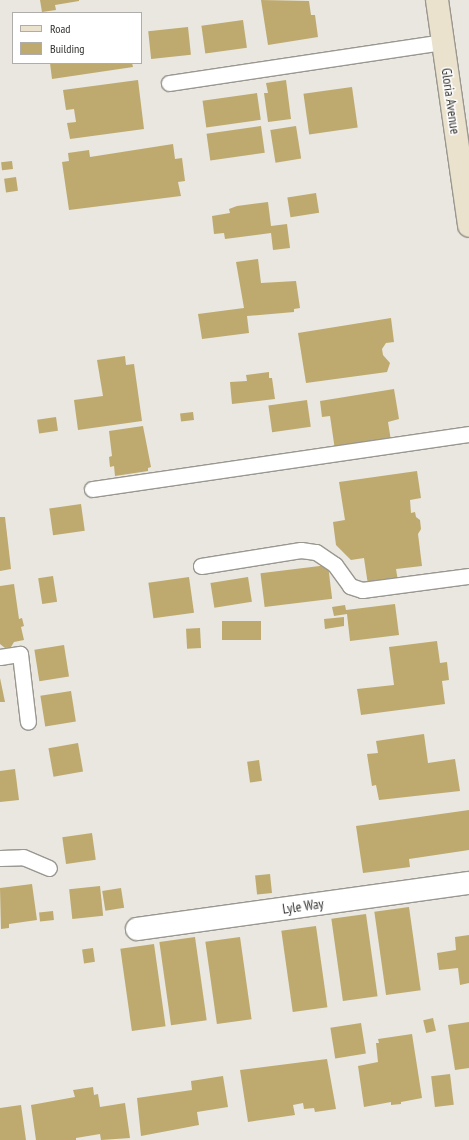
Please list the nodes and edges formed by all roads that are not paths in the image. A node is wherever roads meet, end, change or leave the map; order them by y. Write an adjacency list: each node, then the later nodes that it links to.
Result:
1 (437, 0): 2 (street, Gloria Avenue)
2 (443, 42): 3 (lane); 4 (street, Gloria Avenue)
3 (169, 83)
4 (469, 226)
5 (469, 434): 6 (lane)
6 (92, 489)
7 (201, 566): 8 (lane)
8 (469, 576)
9 (0, 657): 10 (lane)
10 (28, 722)
11 (0, 858): 12 (lane)
12 (49, 868)
13 (469, 883): 14 (street, Lyle Way)
14 (137, 930)

